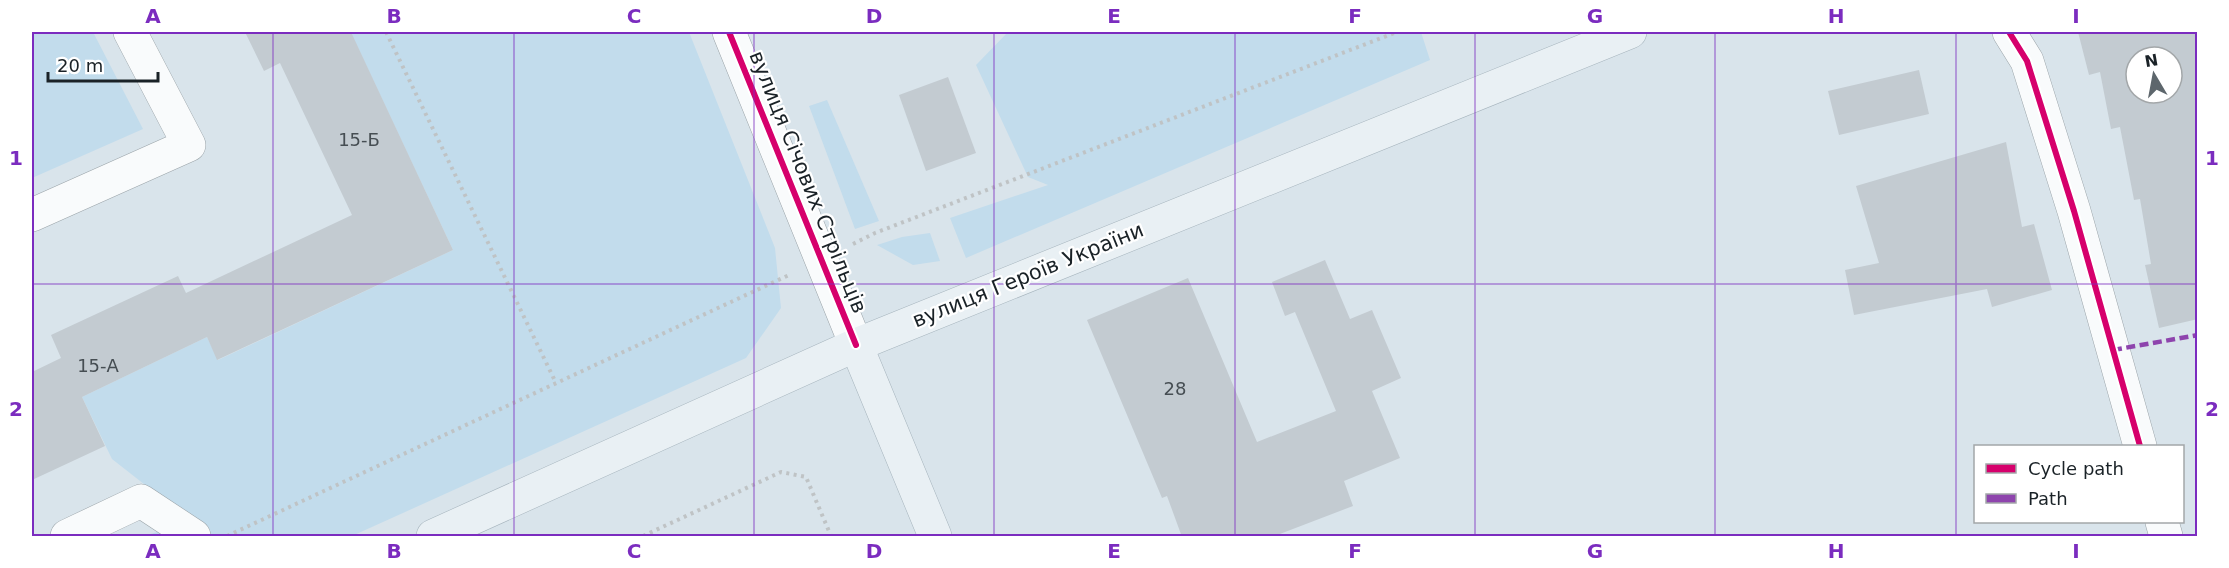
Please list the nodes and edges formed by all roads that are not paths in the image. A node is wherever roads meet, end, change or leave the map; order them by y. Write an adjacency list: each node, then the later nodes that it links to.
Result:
1 (130, 32): 5 (street)
2 (729, 32): 6 (street, вулиця Січових Стрільців)
3 (1630, 32): 6 (main road, вулиця Героїв України)
4 (2009, 32): 7 (street)
5 (32, 215)
6 (856, 345): 10 (main road, вулиця Героїв України); 11 (main road)
7 (2139, 445)
8 (67, 537): 9 (street)
9 (194, 537)
10 (433, 537)
11 (935, 537)

